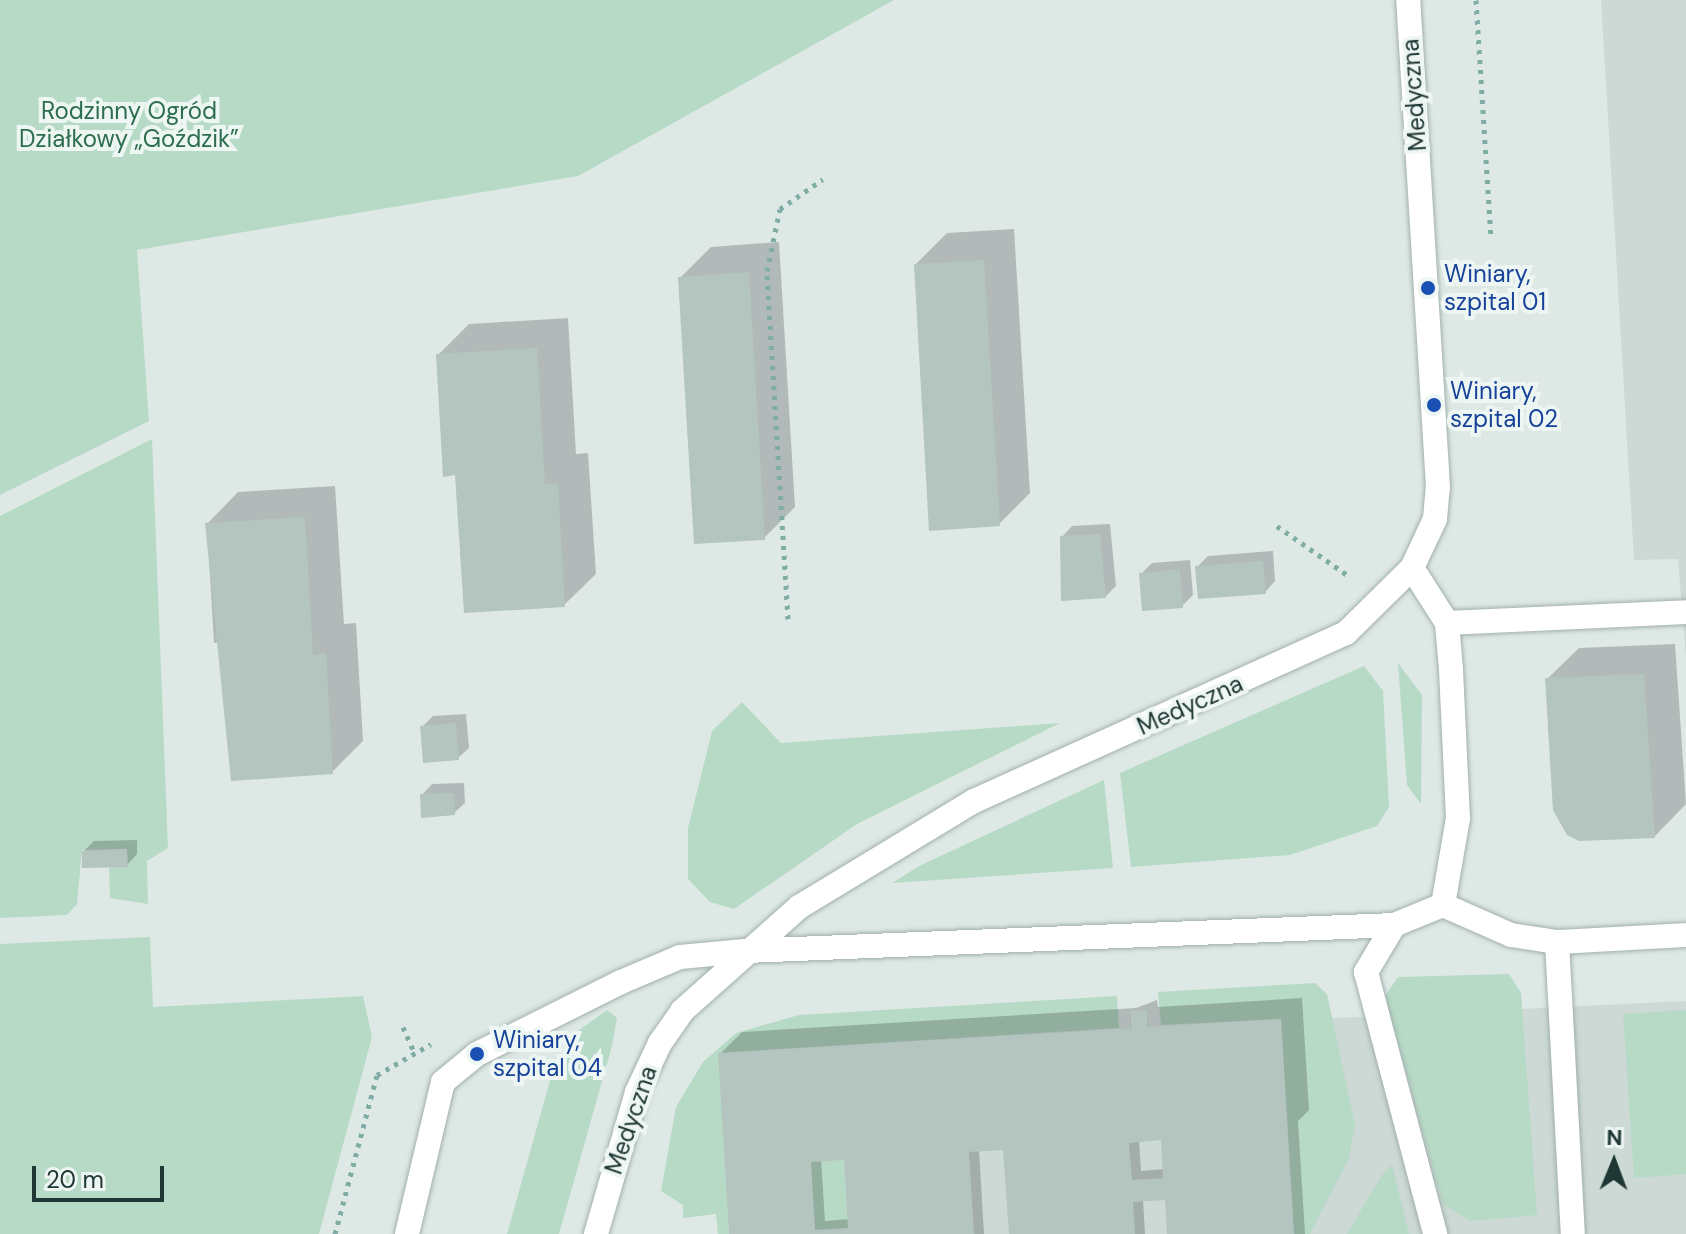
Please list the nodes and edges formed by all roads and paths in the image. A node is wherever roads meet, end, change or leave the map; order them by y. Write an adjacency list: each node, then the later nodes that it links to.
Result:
1 (1408, 0): 6 (street, Medyczna)
2 (1476, 0): 4 (path)
3 (823, 179): 9 (path)
4 (1491, 236)
5 (1277, 526): 7 (path)
6 (1412, 568): 10 (street); 15 (street, Medyczna)
7 (1350, 577)
8 (1686, 612): 10 (street)
9 (788, 619)
10 (1447, 623): 11 (street)
11 (1443, 905): 12 (street); 14 (street)
12 (1394, 925): 15 (street); 20 (street)
13 (1686, 935): 14 (street)
14 (1557, 942): 21 (street)
15 (745, 951): 18 (street); 19 (street, Medyczna)
16 (403, 1027): 17 (path)
17 (414, 1052)
18 (407, 1234)
19 (596, 1234)
20 (1435, 1234)
21 (1573, 1234)

